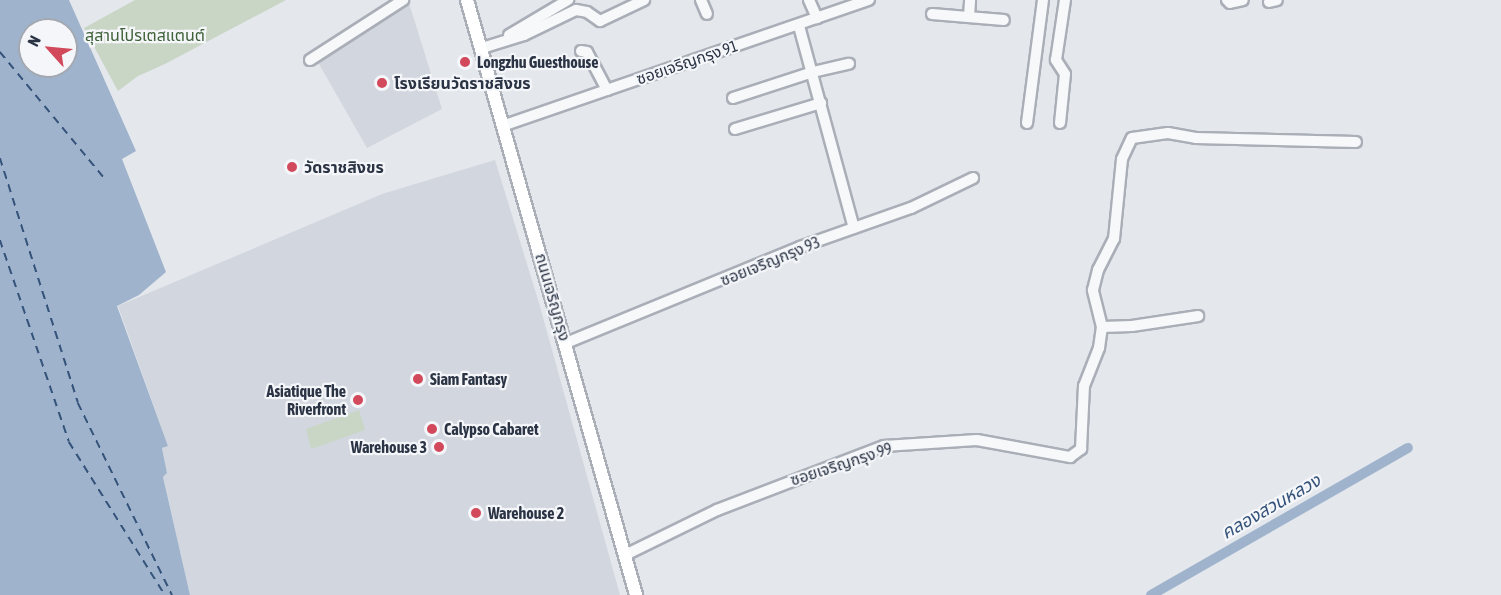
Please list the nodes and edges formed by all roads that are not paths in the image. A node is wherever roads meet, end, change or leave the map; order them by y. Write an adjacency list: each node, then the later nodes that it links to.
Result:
1 (403, 0): 22 (street)
2 (467, 0): 20 (main road, ถนนเจริญกรุง)
3 (568, 0): 19 (street)
4 (644, 0): 19 (street)
5 (700, 0): 13 (street)
6 (809, 0): 16 (street)
7 (869, 0): 16 (street, ซอยเจริญกรุง 91)
8 (970, 0): 15 (street)
9 (1043, 0): 28 (street)
10 (1065, 0): 29 (street)
11 (1227, 0): 12 (street)
12 (1243, 0)
13 (707, 14)
14 (932, 14): 15 (street)
15 (969, 16): 17 (street)
16 (817, 18): 18 (street, ซอยเจริญกรุง 91)
17 (1004, 20)
18 (799, 26): 24 (street); 25 (street, ซอยเจริญกรุง 91)
19 (495, 42): 20 (street)
20 (482, 48): 30 (main road, ถนนเจริญกรุง)
21 (581, 51): 25 (street)
22 (310, 60)
23 (849, 64): 24 (street)
24 (813, 72): 26 (street); 27 (street)
25 (607, 90): 30 (street, ซอยเจริญกรุง 91)
26 (733, 98)
27 (821, 103): 31 (street); 34 (street)
28 (1027, 123)
29 (1060, 123)
30 (505, 124): 37 (main road, ถนนเจริญกรุง)
31 (735, 129)
32 (1356, 142): 36 (street)
33 (973, 178): 34 (street, ซอยเจริญกรุง 93)
34 (854, 228): 37 (street, ซอยเจริญกรุง 93)
35 (1198, 316): 36 (street)
36 (1102, 327): 38 (street, ซอยเจริญกรุง 99)
37 (566, 343): 38 (main road, ถนนเจริญกรุง)
38 (625, 555): 39 (main road, ถนนเจริญกรุง)
39 (636, 595)

